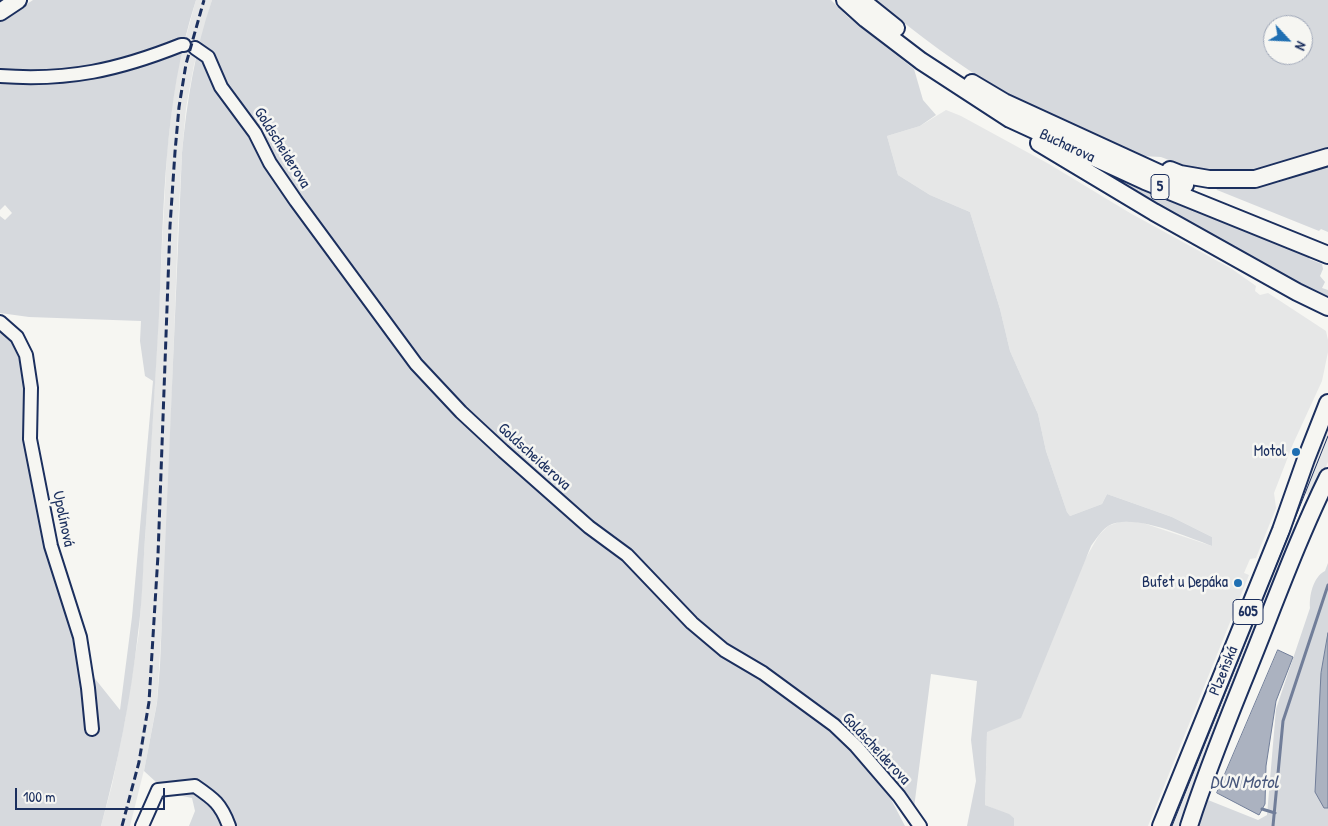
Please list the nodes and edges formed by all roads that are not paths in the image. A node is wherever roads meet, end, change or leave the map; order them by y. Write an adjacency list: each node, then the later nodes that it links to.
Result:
1 (18, 0): 4 (main road)
2 (845, 0): 5 (main road, Bucharova / 5)
3 (861, 0): 5 (main road, Bucharova / 5)
4 (0, 12)
5 (924, 56): 7 (main road, Bucharova / 5)
6 (0, 76): 22 (street, Goldscheiderova)
7 (955, 78): 8 (main road, Bucharova / 5); 10 (main road, Bucharova / 5)
8 (1010, 120): 11 (main road, Bucharova / 5); 13 (main road)
9 (1328, 157): 10 (main road)
10 (1140, 165): 11 (main road, Bucharova / 5)
11 (1319, 244): 12 (main road, 5)
12 (1328, 255)
13 (1297, 292): 14 (main road); 15 (main road)
14 (1328, 307)
15 (1328, 314)
16 (0, 322): 19 (street, Upolínová)
17 (1328, 404): 23 (main road, Plzeňská / 605)
18 (1328, 477): 24 (main road, Plzeňská / 605)
19 (92, 729)
20 (142, 826): 21 (street)
21 (229, 826)
22 (920, 826)
23 (1161, 826)
24 (1189, 826)

